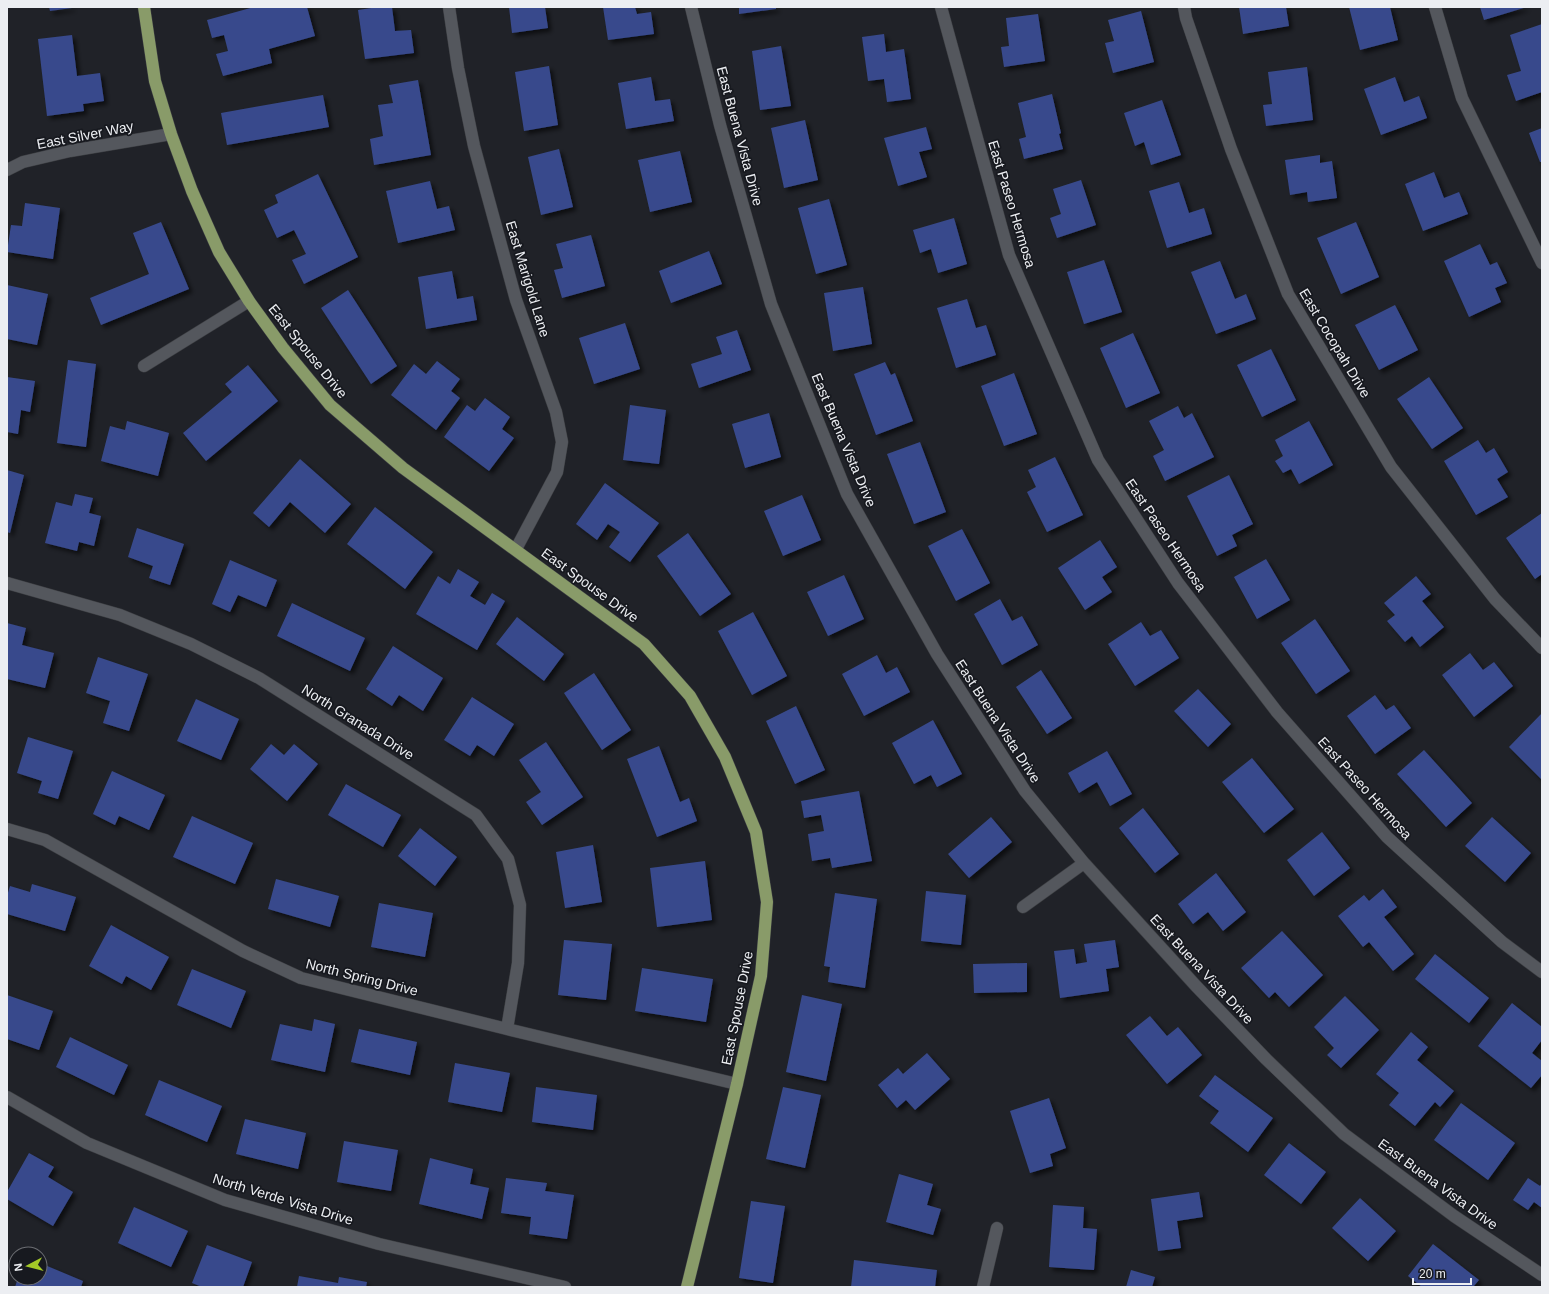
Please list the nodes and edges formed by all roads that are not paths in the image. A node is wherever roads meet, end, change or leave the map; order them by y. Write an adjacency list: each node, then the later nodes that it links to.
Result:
1 (144, 7): 7 (main road, East Spouse Drive)
2 (449, 7): 12 (street, East Marigold Lane)
3 (692, 7): 16 (street, East Buena Vista Drive)
4 (941, 7): 18 (street, East Paseo Hermosa)
5 (1184, 7): 14 (street, East Cocopah Drive)
6 (1436, 7): 9 (street)
7 (171, 134): 8 (street, East Silver Way); 10 (main road, East Spouse Drive)
8 (7, 170)
9 (1542, 263)
10 (248, 300): 11 (street); 12 (main road, East Spouse Drive)
11 (144, 366)
12 (516, 549): 20 (main road, East Spouse Drive)
13 (7, 584): 19 (street, North Granada Drive)
14 (1542, 648)
15 (7, 829): 19 (street, North Spring Drive)
16 (1084, 863): 17 (street); 23 (street, East Buena Vista Drive)
17 (1023, 907)
18 (1542, 972)
19 (507, 1029): 20 (street, North Spring Drive)
20 (737, 1084): 25 (main road, East Spouse Drive)
21 (7, 1097): 24 (street, North Verde Vista Drive)
22 (997, 1228): 26 (street)
23 (1542, 1275)
24 (565, 1287)
25 (687, 1287)
26 (983, 1287)

